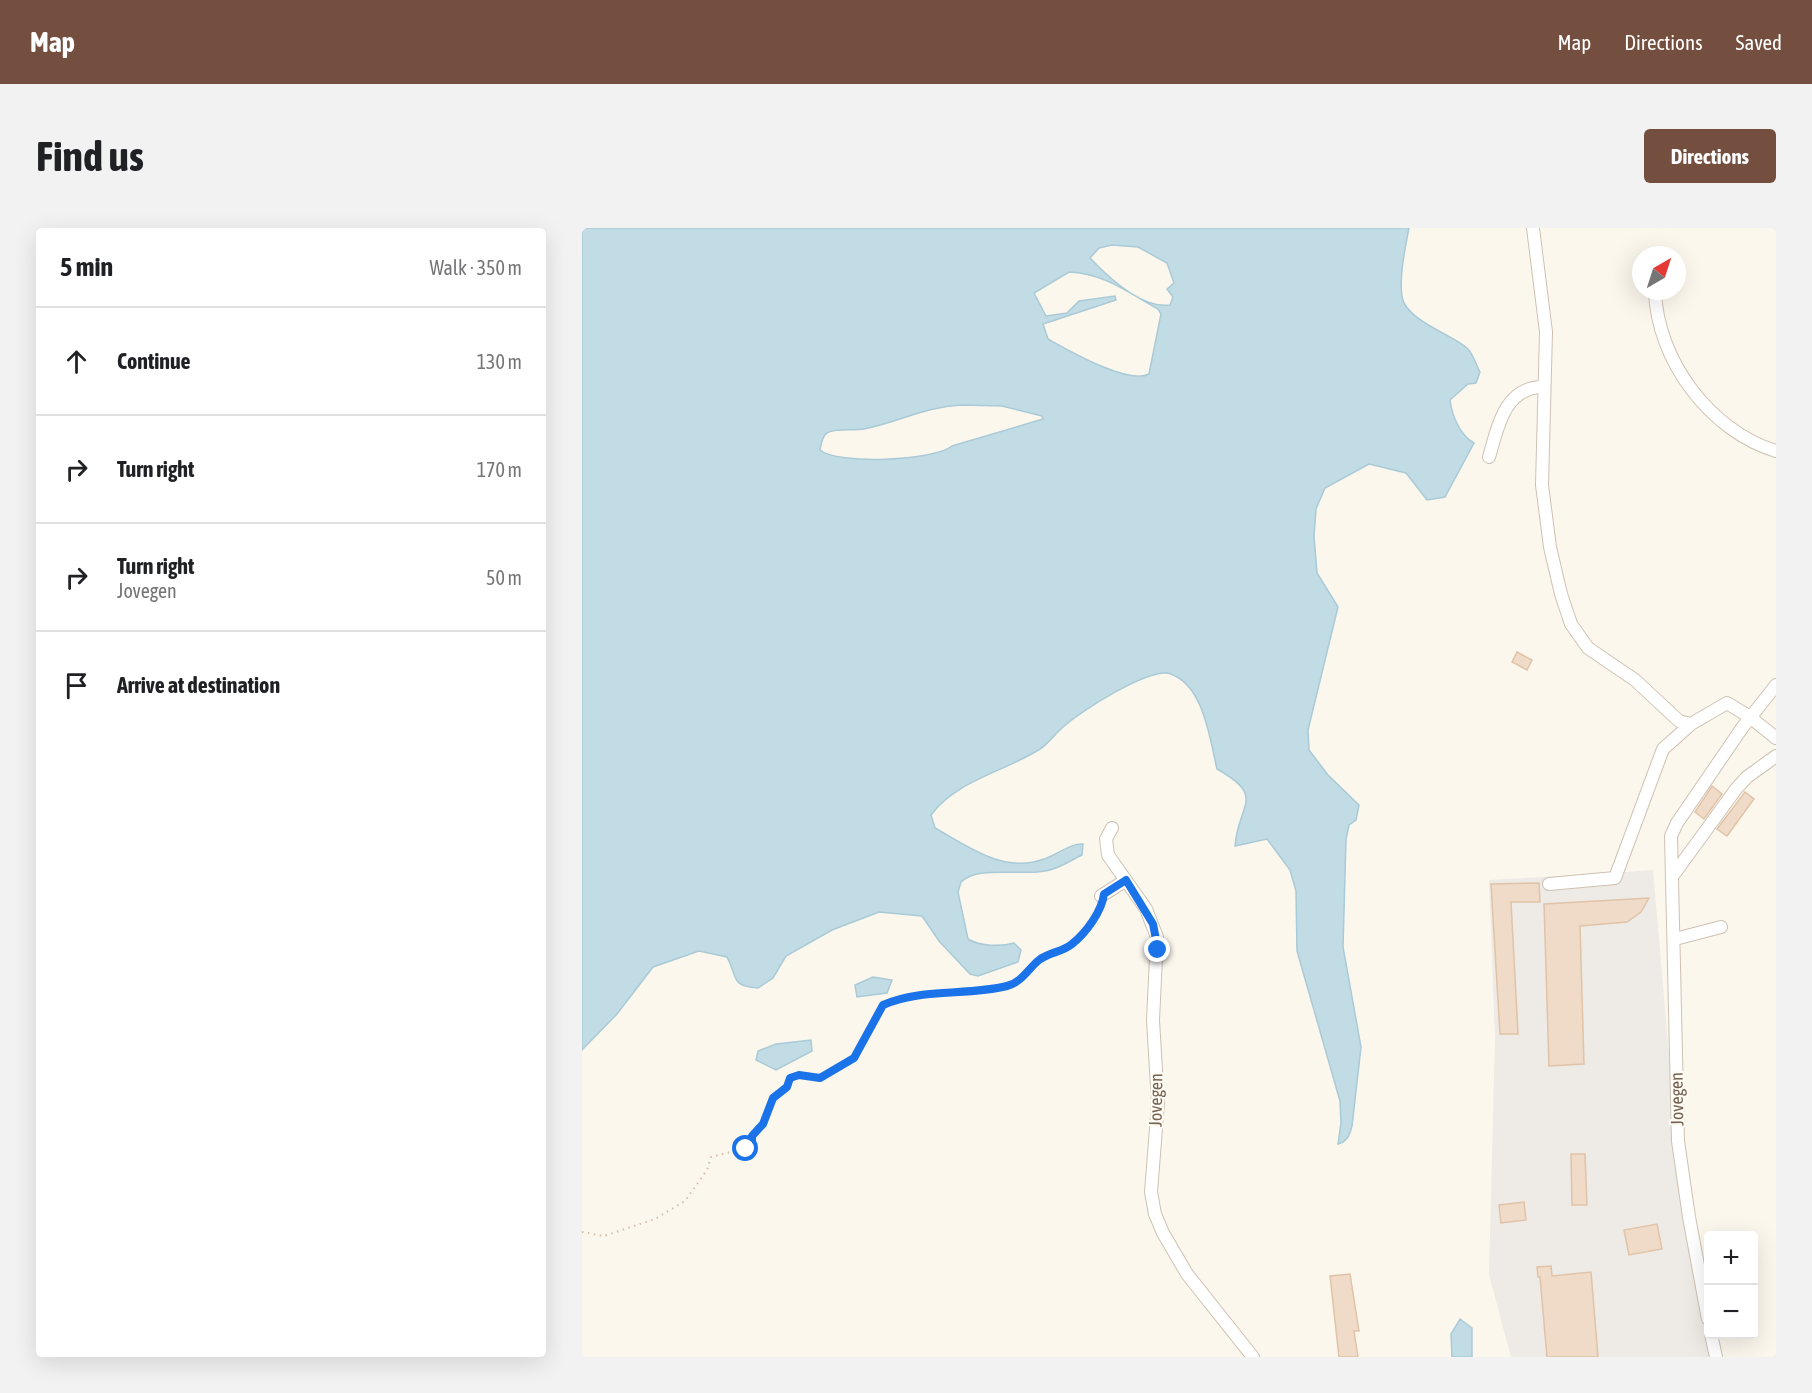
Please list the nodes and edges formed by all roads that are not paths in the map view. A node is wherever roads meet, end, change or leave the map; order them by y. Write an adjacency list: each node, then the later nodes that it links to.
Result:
1 (1533, 228): 3 (street)
2 (1656, 300): 4 (street)
3 (1543, 387): 5 (street); 8 (street)
4 (1776, 451)
5 (1489, 457)
6 (1776, 685): 7 (street, Jovegen)
7 (1750, 717): 8 (street); 9 (street); 12 (street, Jovegen)
8 (1690, 724): 14 (street)
9 (1776, 738)
10 (1776, 756): 12 (street)
11 (1112, 828): 13 (street, Jovegen)
12 (1672, 877): 17 (street, Jovegen)
13 (1126, 880): 15 (street); 20 (street, Jovegen)
14 (1549, 884)
15 (1102, 895)
16 (1721, 927): 17 (street)
17 (1675, 939): 18 (street, Jovegen)
18 (1704, 1298)
19 (1712, 1339): 21 (street)
20 (1253, 1357)
21 (1716, 1357)

